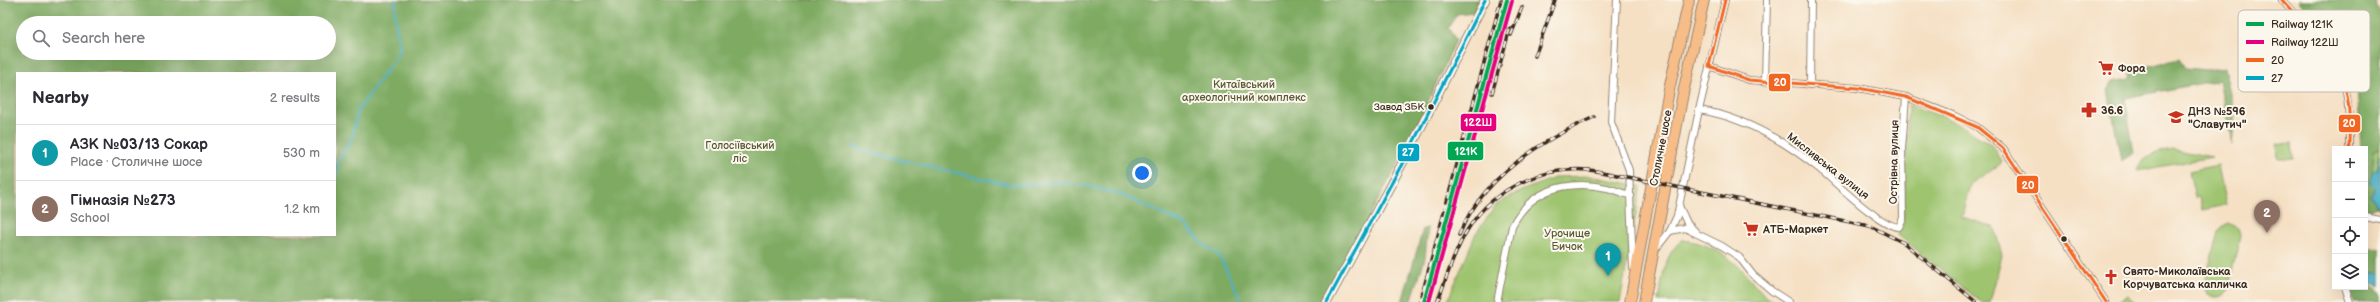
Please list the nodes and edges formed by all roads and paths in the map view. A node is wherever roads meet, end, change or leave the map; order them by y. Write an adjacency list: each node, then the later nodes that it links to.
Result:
1 (1485, 0): 27 (street)
2 (1617, 0): 17 (street)
3 (1690, 0): 25 (highway, Столичне шосе)
4 (1704, 0): 24 (highway, Столичне шосе)
5 (1725, 0): 10 (street)
6 (1767, 0): 11 (street)
7 (1811, 0): 12 (street)
8 (2282, 0): 9 (street)
9 (2291, 10)
10 (1709, 66): 11 (street); 15 (street)
11 (1765, 81): 12 (street)
12 (1810, 85): 14 (street)
13 (2345, 92): 16 (street)
14 (1906, 97): 21 (street, Острівна вулиця); 32 (street)
15 (1699, 110): 18 (street); 21 (street, Мисливська вулиця)
16 (2349, 146)
17 (1631, 196): 25 (street); 28 (street)
18 (1680, 208): 22 (street); 23 (street)
19 (2368, 218): 20 (street)
20 (2380, 220)
21 (1899, 226)
22 (1670, 231): 23 (street); 24 (street)
23 (1696, 232): 31 (street)
24 (1653, 253): 30 (highway, Столичне шосе)
25 (1634, 277): 29 (highway, Столичне шосе)
26 (2346, 290): 33 (street)
27 (1327, 302)
28 (1497, 302)
29 (1630, 302)
30 (1644, 302)
31 (1789, 302)
32 (2106, 302)
33 (2350, 302)

